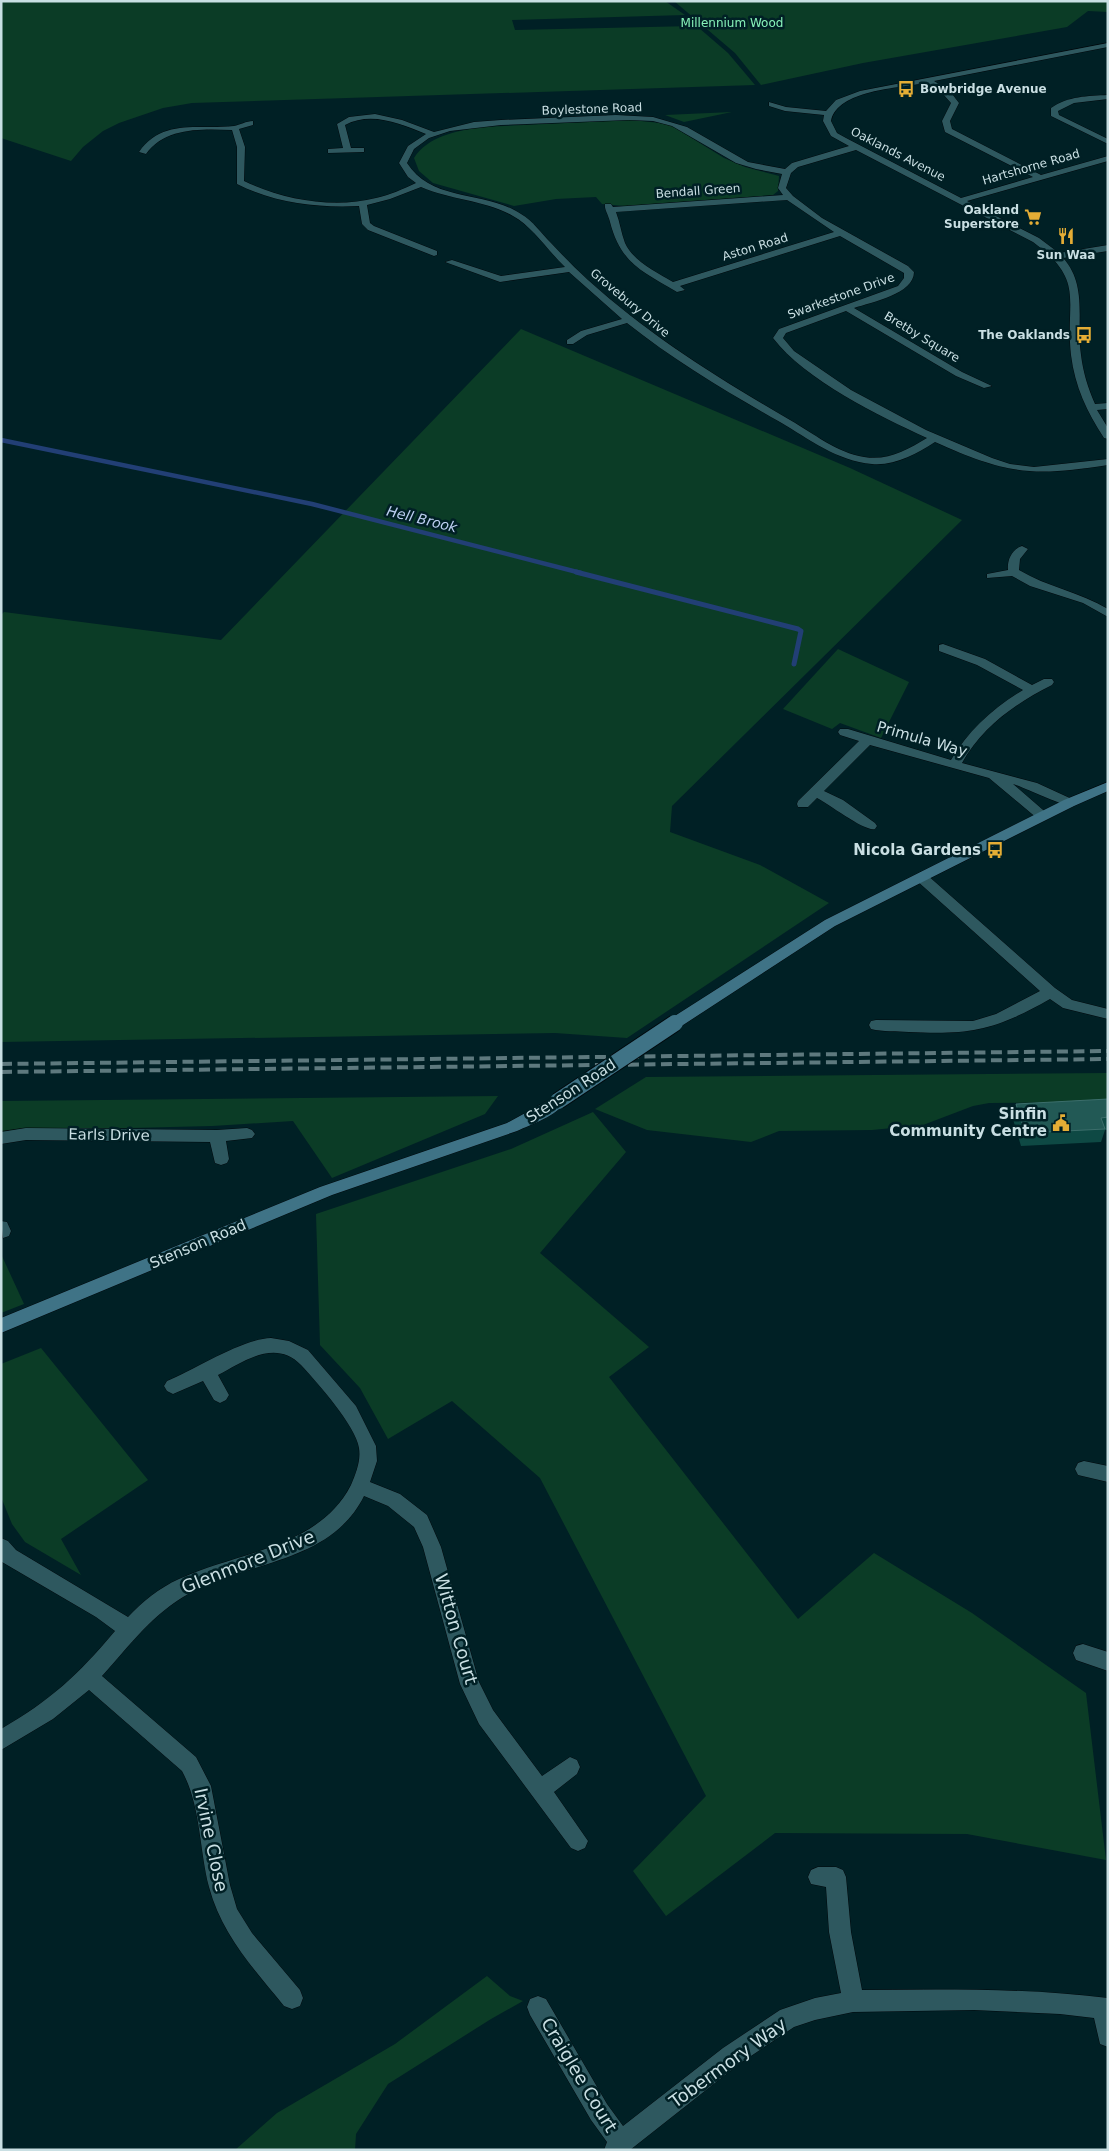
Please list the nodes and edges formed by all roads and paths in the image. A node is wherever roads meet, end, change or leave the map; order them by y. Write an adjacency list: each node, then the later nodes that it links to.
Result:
1 (1108, 45): 2 (street)
2 (927, 80): 5 (street); 20 (street)
3 (1108, 97): 12 (street)
4 (772, 104): 5 (street)
5 (828, 113): 13 (street, Oaklands Avenue)
6 (250, 123): 8 (street)
7 (475, 124): 9 (street, Grovebury Drive); 19 (street, Boylestone Road)
8 (234, 128): 11 (street); 24 (street)
9 (433, 134): 14 (street); 21 (street, Grovebury Drive)
10 (137, 140): 11 (street)
11 (150, 142): 17 (street)
12 (1108, 142)
13 (856, 147): 19 (street); 23 (street, Oaklands Avenue)
14 (347, 150): 15 (street); 16 (street)
15 (361, 150)
16 (330, 151)
17 (143, 152)
18 (1108, 158): 20 (street, Hartshorne Road)
19 (787, 172): 22 (street)
20 (1039, 177): 23 (street, Hartshorne Road)
21 (422, 184): 24 (street); 30 (street, Grovebury Drive)
22 (787, 197): 25 (street, Swarkestone Drive); 31 (street, Bendall Green)
23 (962, 200): 28 (street, Oaklands Avenue)
24 (363, 202): 27 (street)
25 (844, 232): 31 (street, Aston Road); 32 (street, Swarkestone Drive)
26 (1108, 248): 28 (street)
27 (434, 253)
28 (1058, 256): 37 (street, Oaklands Avenue)
29 (449, 262): 30 (street)
30 (570, 269): 33 (street, Grovebury Drive)
31 (677, 288)
32 (846, 307): 35 (street, Bretby Square); 39 (street, Swarkestone Drive)
33 (628, 320): 34 (street); 39 (street, Grovebury Drive)
34 (570, 342)
35 (986, 386)
36 (1108, 406): 37 (street)
37 (1089, 407): 38 (street, Oaklands Avenue)
38 (1108, 436)
39 (936, 437): 40 (street, Swarkestone Drive)
40 (1108, 462)
41 (1022, 549): 42 (street)
42 (1014, 572): 43 (street); 44 (street)
43 (990, 576)
44 (1108, 614)
45 (944, 647): 47 (street)
46 (1048, 682): 47 (street)
47 (1031, 690): 50 (street)
48 (844, 732): 49 (street, Primula Way)
49 (867, 740): 50 (street, Primula Way); 53 (street)
50 (954, 766): 51 (street, Primula Way)
51 (992, 776): 54 (street, Primula Way); 56 (street, Primula Way)
52 (1108, 786): 54 (street, Stenson Road)
53 (815, 792): 55 (street); 57 (street)
54 (1069, 803): 56 (street, Stenson Road)
55 (803, 804)
56 (1043, 816): 58 (street, Stenson Road)
57 (870, 826)
58 (921, 877): 59 (street); 66 (street, Stenson Road, bridge)
59 (1050, 992): 60 (street); 61 (street)
60 (1108, 1014)
61 (876, 1024)
62 (247, 1134): 63 (street, Earls Drive)
63 (217, 1136): 64 (street, Earls Drive); 65 (street)
64 (1, 1138)
65 (221, 1159)
66 (1, 1326)
67 (207, 1372): 68 (street, Glenmore Drive); 69 (street); 72 (street, Glenmore Drive)
68 (173, 1386)
69 (220, 1395)
70 (1084, 1469): 71 (street)
71 (1108, 1474)
72 (361, 1486): 74 (street, Glenmore Drive); 80 (street, Witton Court)
73 (1, 1547): 74 (street)
74 (128, 1629): 77 (street, Glenmore Drive)
75 (1083, 1654): 76 (street)
76 (1108, 1662)
77 (89, 1677): 78 (street, Glenmore Drive); 83 (street, Irvine Close)
78 (1, 1740)
79 (570, 1767): 80 (street)
80 (540, 1790): 81 (street, Witton Court)
81 (578, 1841)
82 (818, 1877): 84 (street)
83 (292, 1998)
84 (853, 2001): 86 (street, Tobermory Way); 88 (street, Tobermory Way)
85 (538, 2007): 88 (street, Craiglee Court)
86 (1106, 2009): 87 (street)
87 (1108, 2036)
88 (618, 2146)

